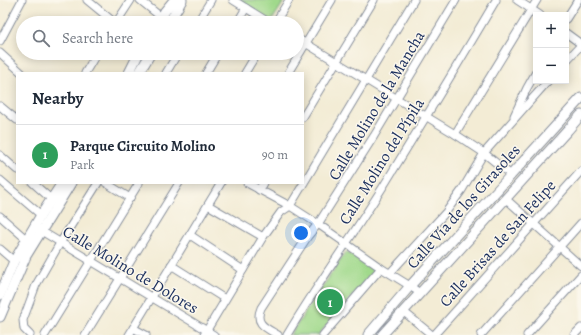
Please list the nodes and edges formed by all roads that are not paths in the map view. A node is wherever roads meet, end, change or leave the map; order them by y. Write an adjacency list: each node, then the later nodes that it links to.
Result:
1 (22, 0): 32 (street)
2 (87, 0): 22 (street)
3 (131, 0): 23 (street)
4 (140, 0): 24 (street)
5 (174, 0): 25 (street)
6 (182, 0): 26 (street)
7 (211, 0): 27 (street)
8 (233, 0): 18 (street)
9 (289, 0): 30 (street)
10 (332, 0): 33 (street)
11 (374, 0): 45 (street)
12 (414, 0): 55 (street)
13 (456, 0): 57 (street, Calle Molino de la Mancha)
14 (496, 0): 62 (street, Calle Molino del Pípila)
15 (517, 0): 19 (street)
16 (537, 0): 19 (street)
17 (578, 0): 21 (street)
18 (246, 8): 28 (street); 29 (street)
19 (532, 9): 20 (street); 65 (street)
20 (536, 12)
21 (569, 14)
22 (106, 16)
23 (120, 16)
24 (155, 16)
25 (162, 16)
26 (173, 16)
27 (201, 16)
28 (241, 16)
29 (259, 16)
30 (279, 16)
31 (569, 35): 34 (street)
32 (0, 41)
33 (306, 43): 35 (street); 45 (street)
34 (581, 44): 37 (street)
35 (304, 46)
36 (0, 53): 46 (street)
37 (569, 58)
38 (93, 60): 47 (street)
39 (136, 60): 48 (street)
40 (147, 60): 49 (street)
41 (174, 60): 50 (street)
42 (214, 60): 51 (street)
43 (253, 60): 52 (street)
44 (296, 60): 53 (street)
45 (337, 62): 55 (street); 61 (street)
46 (21, 72)
47 (86, 72)
48 (130, 72)
49 (140, 72)
50 (167, 72)
51 (207, 72)
52 (246, 72)
53 (289, 72)
54 (533, 78): 64 (street)
55 (365, 80): 57 (street); 72 (street)
56 (545, 84): 64 (street)
57 (396, 98): 62 (street); 94 (street, Calle Molino de la Mancha)
58 (581, 98): 70 (street, Calle Vía de los Girasoles)
59 (0, 106): 63 (street)
60 (581, 114): 87 (street, Calle Vía de los Girasoles)
61 (304, 115)
62 (426, 116): 65 (street); 100 (street, Calle Molino del Pípila)
63 (16, 119)
64 (511, 121): 66 (street)
65 (455, 134): 66 (street)
66 (484, 153): 70 (street); 109 (street)
67 (0, 155): 68 (street)
68 (16, 169)
69 (581, 171): 92 (street, Calle Brisas de San Felipe)
70 (511, 175): 112 (street, Calle Vía de los Girasoles)
71 (0, 180): 90 (street)
72 (304, 182)
73 (34, 184): 86 (street)
74 (61, 184): 86 (street)
75 (70, 184): 95 (street)
76 (97, 184): 99 (street)
77 (108, 184): 85 (street)
78 (139, 184): 85 (street)
79 (176, 184): 111 (street)
80 (220, 184): 88 (street)
81 (249, 184): 84 (street)
82 (262, 184): 84 (street)
83 (303, 184): 89 (street)
84 (258, 190): 89 (street)
85 (130, 198): 104 (street)
86 (52, 199): 90 (street)
87 (506, 199): 92 (street); 113 (street, Calle Vía de los Girasoles)
88 (208, 205): 96 (street); 97 (street)
89 (290, 206): 94 (street); 97 (street)
90 (41, 215): 95 (street)
91 (0, 216): 98 (street)
92 (533, 223): 101 (street); 133 (street, Calle Brisas de San Felipe)
93 (581, 223): 101 (street)
94 (318, 224): 100 (street); 128 (street, Calle Molino de la Mancha)
95 (38, 229): 98 (street); 99 (street, Calle Molino de Dolores); 118 (street)
96 (190, 235): 105 (street); 108 (street)
97 (263, 237): 108 (street)
98 (26, 239): 103 (street)
99 (60, 243): 104 (street, Calle Molino de Dolores); 122 (street)
100 (346, 244): 107 (street); 129 (street, Calle Molino del Pípila)
101 (560, 247): 106 (street); 134 (street)
102 (0, 249): 103 (street)
103 (14, 261): 114 (street)
104 (91, 262): 111 (street, Calle Molino de Dolores); 123 (street)
105 (171, 265): 115 (street); 116 (street)
106 (581, 266)
107 (381, 268): 109 (street); 130 (street)
108 (243, 270): 116 (street)
109 (390, 273): 112 (street)
110 (581, 275): 135 (street)
111 (121, 279): 115 (street, Calle Molino de Dolores); 124 (street)
112 (410, 286): 113 (street); 131 (street, Calle Vía de los Girasoles)
113 (420, 294): 117 (street, Calle Vía de los Girasoles)
114 (0, 295)
115 (152, 298): 119 (street); 121 (street, Calle Molino de Dolores)
116 (225, 299): 121 (street)
117 (404, 312): 132 (street, Calle Vía de los Girasoles); 133 (street)
118 (0, 317)
119 (134, 328): 125 (street); 126 (street)
120 (581, 328): 136 (street)
121 (206, 333): 127 (street, Calle Molino de Dolores)
122 (30, 335)
123 (45, 335)
124 (85, 335)
125 (129, 335)
126 (146, 335)
127 (214, 335)
128 (278, 335)
129 (287, 335)
130 (323, 335)
131 (368, 335)
132 (382, 335)
133 (433, 335)
134 (481, 335)
135 (527, 335)
136 (574, 335)

